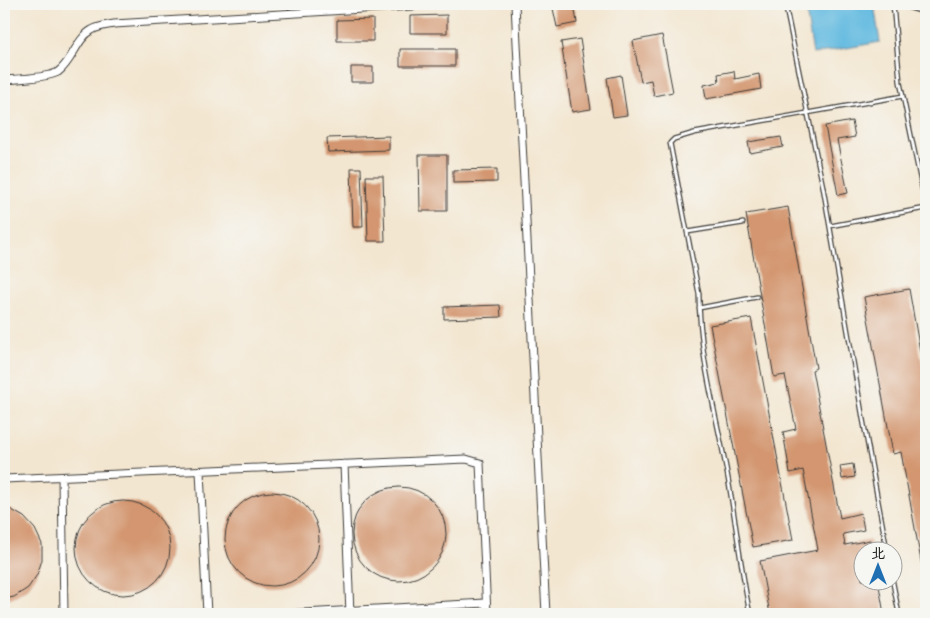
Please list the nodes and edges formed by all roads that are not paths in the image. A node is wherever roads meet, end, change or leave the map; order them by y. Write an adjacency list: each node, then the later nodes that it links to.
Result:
1 (426, 4): 6 (street)
2 (515, 4): 27 (street)
3 (785, 4): 8 (lane)
4 (894, 4): 5 (lane); 7 (lane)
5 (926, 14)
6 (4, 80)
7 (903, 96): 8 (lane); 9 (lane)
8 (808, 112): 11 (lane); 12 (lane)
9 (926, 207): 11 (lane)
10 (743, 222): 12 (lane)
11 (830, 226): 19 (lane)
12 (687, 232): 14 (lane)
13 (757, 297): 14 (lane)
14 (699, 308): 28 (lane)
15 (344, 464): 16 (street); 21 (street); 22 (street)
16 (200, 471): 17 (street); 24 (street)
17 (62, 477): 18 (street); 23 (street)
18 (4, 480)
19 (885, 540)
20 (894, 590): 29 (lane)
21 (486, 603): 22 (street); 26 (street)
22 (350, 612): 25 (street)
23 (64, 614)
24 (207, 614)
25 (284, 614)
26 (486, 614)
27 (546, 614)
28 (750, 614)
29 (899, 614)

